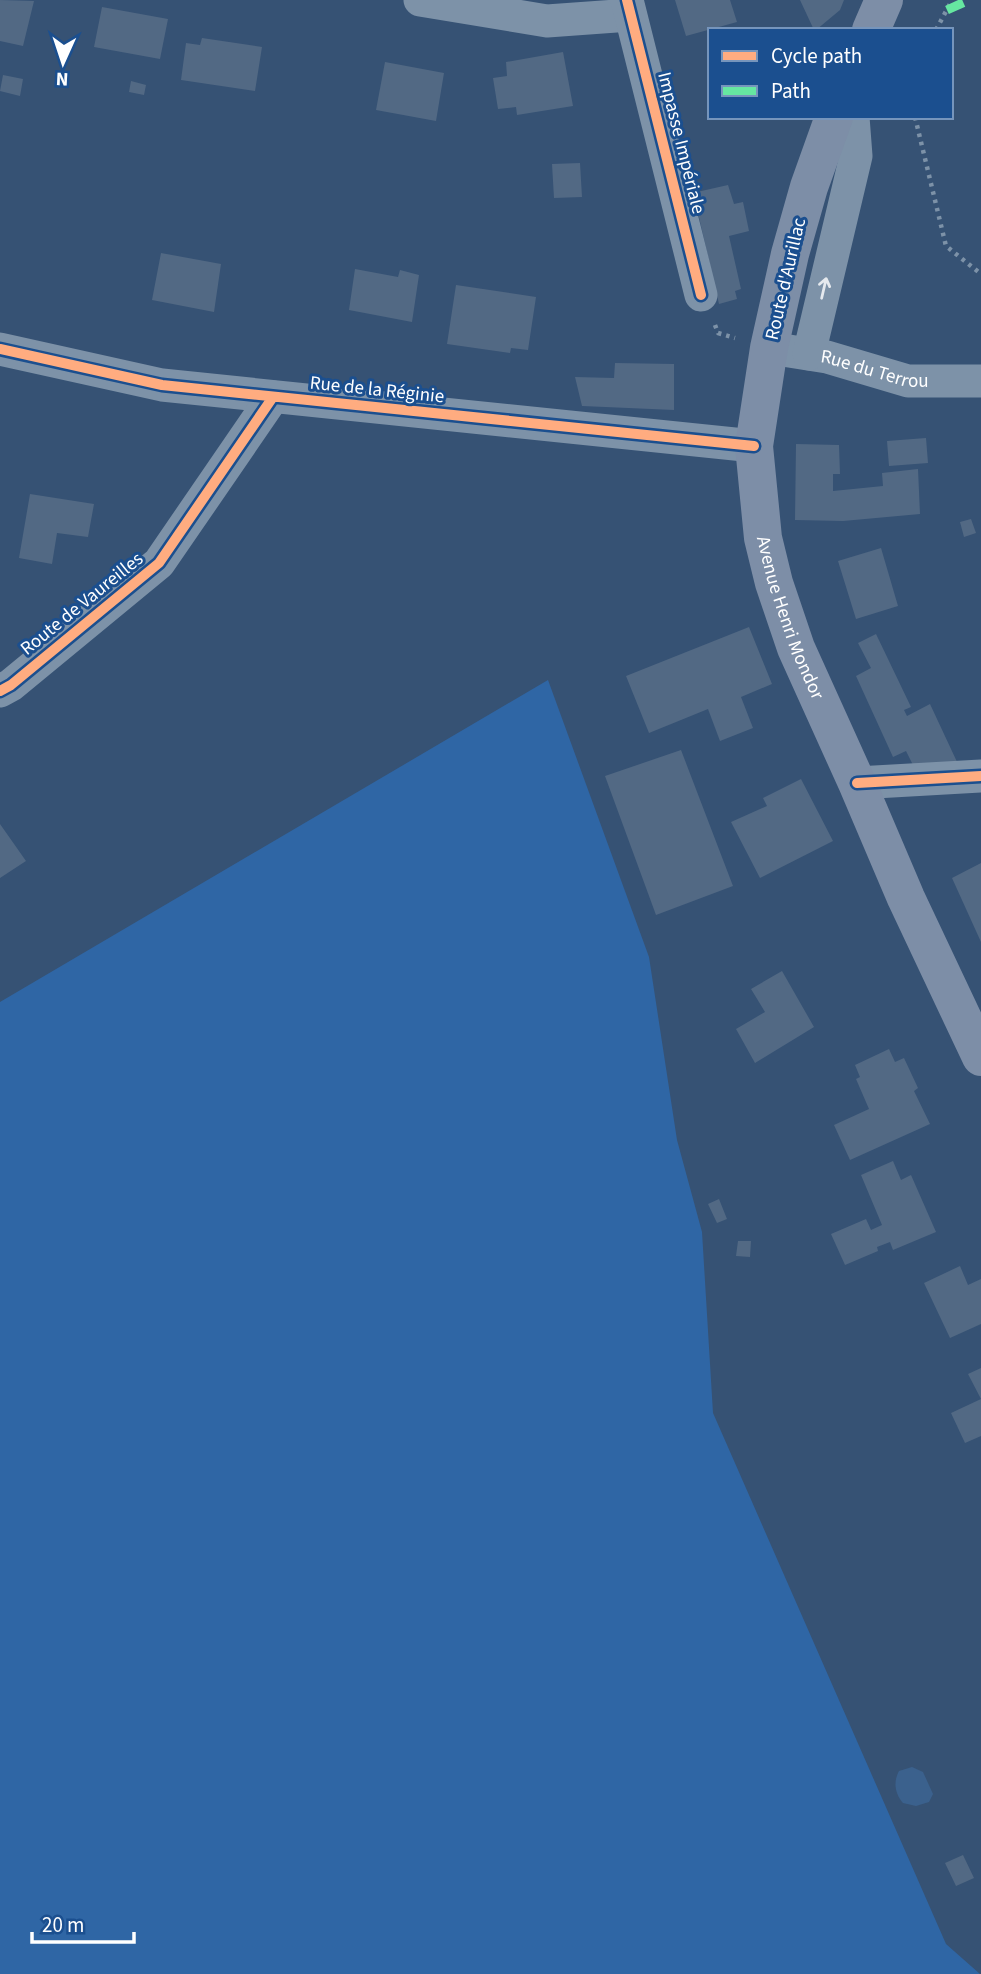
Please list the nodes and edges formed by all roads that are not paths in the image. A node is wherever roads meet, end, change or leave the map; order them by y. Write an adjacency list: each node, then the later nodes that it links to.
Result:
1 (420, 0): 3 (street)
2 (884, 0): 4 (main road)
3 (629, 7): 7 (street, Impasse Impériale)
4 (872, 28)
5 (833, 119): 8 (main road, Route d'Aurillac)
6 (853, 119): 10 (street, one-way to 6)
7 (701, 295)
8 (769, 348): 10 (street, Rue du Terrou); 13 (main road, Route d'Aurillac)
9 (0, 349): 12 (street, Rue de la Réginie)
10 (809, 354): 11 (street, Rue du Terrou)
11 (981, 381)
12 (273, 397): 13 (street, Rue de la Réginie); 14 (street, Route de Vaureilles)
13 (754, 446): 16 (main road, Avenue Henri Mondor)
14 (0, 691)
15 (981, 776): 16 (street)
16 (858, 783): 17 (main road, Avenue Henri Mondor)
17 (981, 1057)

